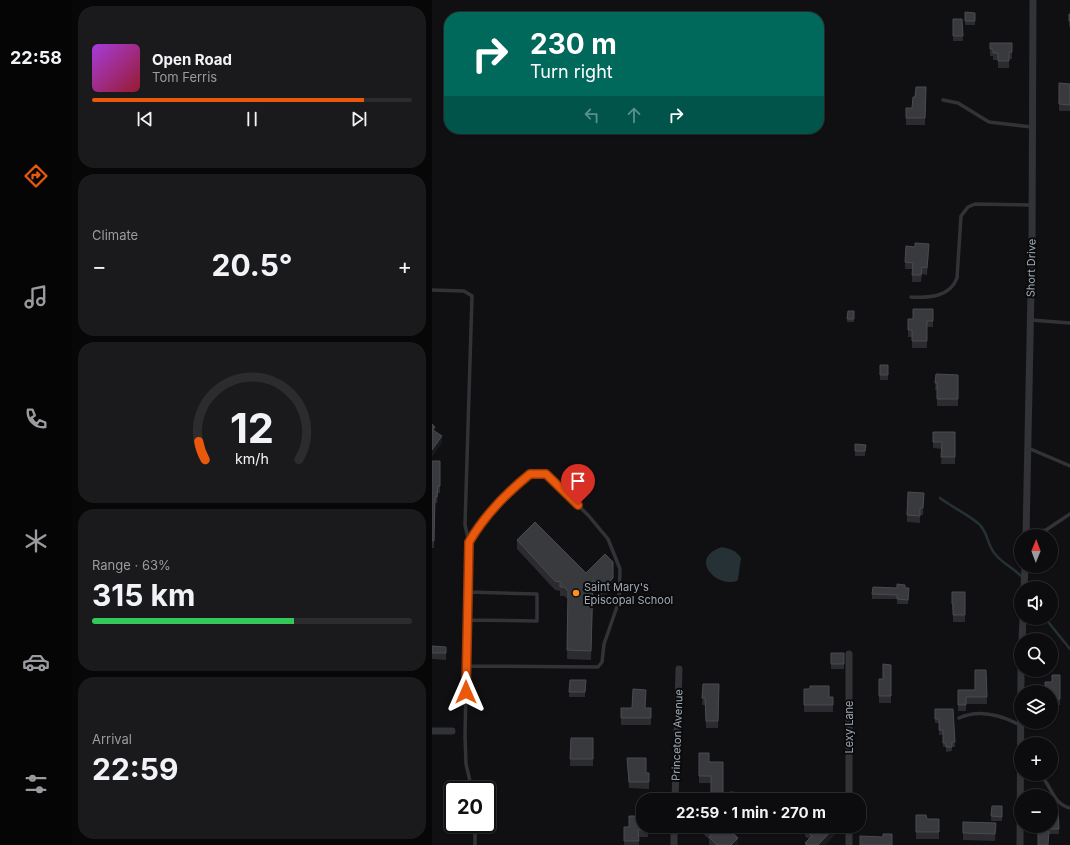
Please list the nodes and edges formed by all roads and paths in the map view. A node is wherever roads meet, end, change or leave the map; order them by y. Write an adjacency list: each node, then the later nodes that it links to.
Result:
1 (1033, 0): 3 (street, Short Drive)
2 (943, 100): 3 (lane)
3 (1033, 128): 4 (street, Short Drive)
4 (1032, 205): 6 (lane); 7 (street, Short Drive)
5 (432, 290): 14 (lane)
6 (911, 297)
7 (1031, 320): 8 (lane); 9 (street, Short Drive)
8 (1070, 323)
9 (1028, 448): 10 (lane); 12 (street, Short Drive)
10 (1070, 466)
11 (1070, 514): 13 (lane)
12 (1026, 529)
13 (1048, 529)
14 (469, 542): 15 (lane); 18 (lane)
15 (468, 592): 16 (lane); 16 (lane)
16 (467, 620): 18 (lane)
17 (849, 654): 28 (street, Lexy Lane)
18 (466, 666): 24 (lane)
19 (679, 669): 27 (street, Princeton Avenue)
20 (958, 718): 21 (lane)
21 (1014, 722)
22 (432, 731): 23 (street)
23 (452, 731)
24 (470, 781)
25 (1020, 781): 36 (street)
26 (1045, 781): 29 (lane)
27 (675, 793)
28 (849, 793)
29 (1070, 808)
30 (476, 833): 33 (lane)
31 (674, 833): 34 (street)
32 (849, 833): 35 (street)
33 (475, 845)
34 (674, 845)
35 (849, 845)
36 (1020, 845)

